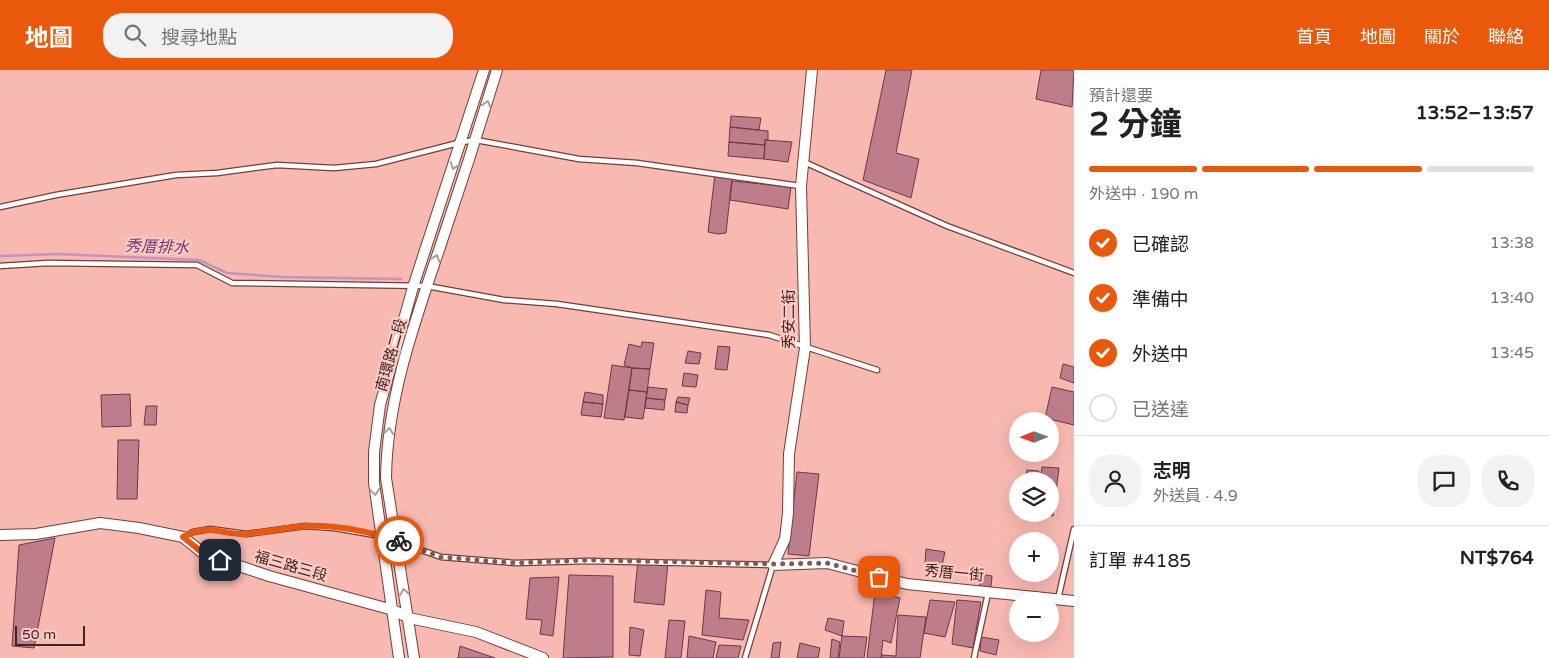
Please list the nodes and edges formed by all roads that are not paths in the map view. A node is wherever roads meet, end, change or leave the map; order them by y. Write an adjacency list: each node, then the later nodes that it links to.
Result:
1 (484, 70): 5 (street, 南環路二段)
2 (497, 70): 4 (street, 南環路二段, one-way to 2)
3 (812, 70): 6 (street, 秀安二街)
4 (476, 140): 5 (lane); 7 (lane); 12 (street, 南環路二段, one-way to 4)
5 (462, 142): 8 (lane); 11 (street, 南環路二段, one-way to 11)
6 (804, 162): 7 (street, 秀安二街); 10 (lane)
7 (801, 186): 13 (street, 秀安二街)
8 (0, 207)
9 (0, 266): 11 (lane)
10 (1074, 273)
11 (414, 284): 12 (lane); 17 (street, 南環路二段, one-way to 17)
12 (427, 286): 13 (lane); 19 (street, 南環路二段, one-way to 12)
13 (805, 348): 14 (lane); 20 (street, 秀安二街)
14 (877, 370)
15 (1074, 529): 23 (lane)
16 (0, 535): 18 (street, 福三路三段)
17 (381, 536): 18 (lane); 19 (lane); 26 (street, 南環路二段)
18 (183, 537): 26 (street, 福三路三段)
19 (394, 540): 20 (lane); 27 (street, 南環路二段, one-way to 19)
20 (773, 564): 21 (street, 秀厝一街); 31 (lane)
21 (989, 591): 22 (street, 秀厝一街); 32 (lane)
22 (1009, 593)
23 (1059, 595)
24 (1059, 599): 25 (street, 秀厝一街)
25 (1074, 601)
26 (393, 610): 27 (street, 福三路三段); 28 (street, 南環路二段)
27 (409, 618): 29 (street, 南環路二段); 30 (street, 福三路三段)
28 (399, 658)
29 (414, 658)
30 (543, 658)
31 (745, 658)
32 (974, 658)

